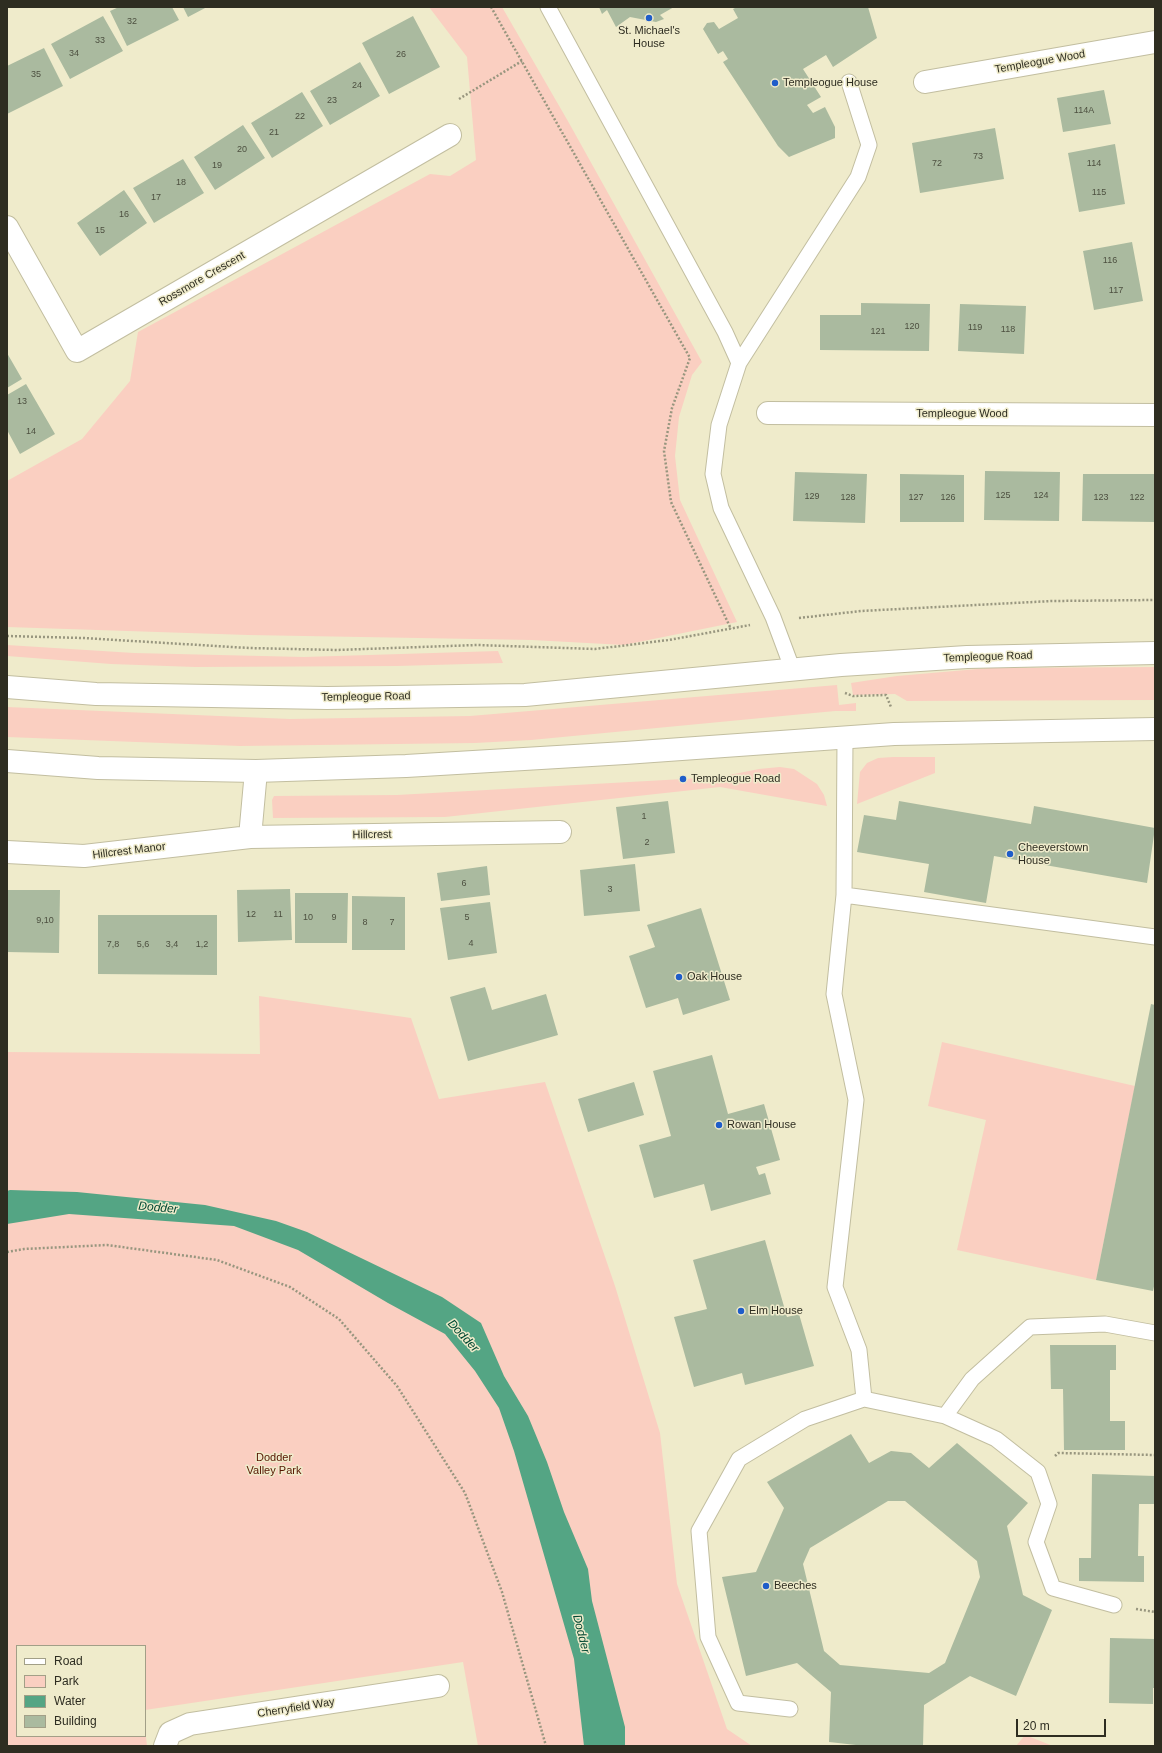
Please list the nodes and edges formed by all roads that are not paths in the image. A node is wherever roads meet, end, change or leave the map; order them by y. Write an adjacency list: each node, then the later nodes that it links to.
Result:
1 (548, 7): 7 (lane)
2 (1155, 42): 4 (main road, Templeogue Wood)
3 (849, 82): 7 (lane)
4 (925, 82)
5 (450, 136): 6 (main road, Rossmore Crescent)
6 (7, 228)
7 (739, 363): 11 (lane)
8 (768, 413): 9 (main road, Templeogue Wood)
9 (1155, 415)
10 (1155, 653): 11 (main road, Templeogue Road)
11 (792, 668): 12 (main road, Templeogue Road)
12 (7, 687)
13 (1155, 729): 14 (main road)
14 (845, 738): 16 (main road); 20 (lane)
15 (7, 761): 16 (main road)
16 (256, 771): 18 (main road)
17 (560, 832): 18 (main road, Hillcrest)
18 (250, 837): 19 (main road, Hillcrest Manor)
19 (7, 852)
20 (844, 895): 21 (lane); 23 (lane)
21 (1155, 937)
22 (1155, 1333): 24 (lane)
23 (864, 1399): 24 (lane); 27 (lane)
24 (945, 1416): 25 (lane)
25 (1114, 1605)
26 (438, 1686): 28 (main road, Cherryfield Way)
27 (790, 1709)
28 (165, 1746)

